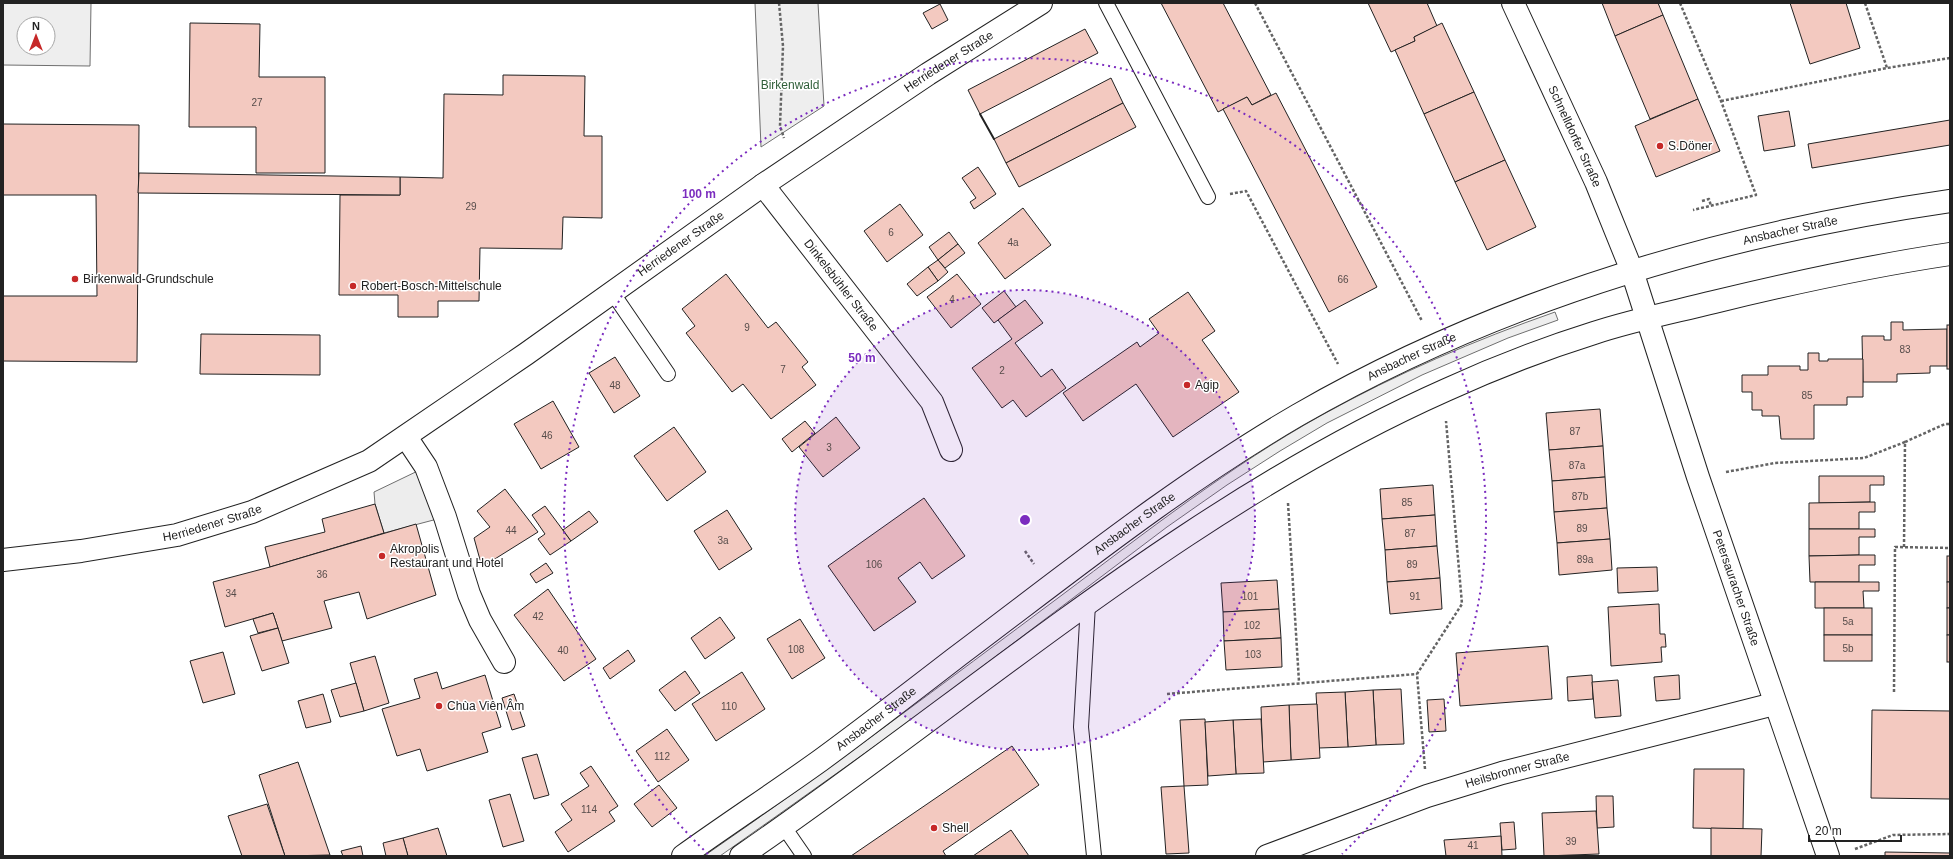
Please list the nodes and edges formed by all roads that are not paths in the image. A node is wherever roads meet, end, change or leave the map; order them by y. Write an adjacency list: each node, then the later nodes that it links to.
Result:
1 (1040, 3): 4 (street, Herriedener Straße)
2 (1106, 3): 5 (lane)
3 (1513, 3): 8 (street, Schnelldorfer Straße)
4 (763, 185): 9 (street, Herriedener Straße); 13 (street, Dinkelsbühler Straße)
5 (1208, 197)
6 (1950, 201): 8 (street, Ansbacher Straße)
7 (1950, 254): 10 (street)
8 (1632, 271): 10 (street); 19 (street, Ansbacher Straße)
9 (612, 292): 11 (lane); 12 (street, Herriedener Straße)
10 (1648, 318): 15 (street); 17 (street, Petersauracher Straße)
11 (668, 374)
12 (406, 437): 14 (street, Herriedener Straße); 16 (street)
13 (951, 450)
14 (3, 560)
15 (1088, 604): 18 (street); 22 (lane)
16 (504, 662)
17 (1774, 704): 23 (street, Heilsbronner Straße); 24 (street, Petersauracher Straße)
18 (784, 827): 20 (street); 21 (lane)
19 (684, 856)
20 (741, 856)
21 (804, 856)
22 (1094, 856)
23 (1267, 856)
24 (1828, 856)

